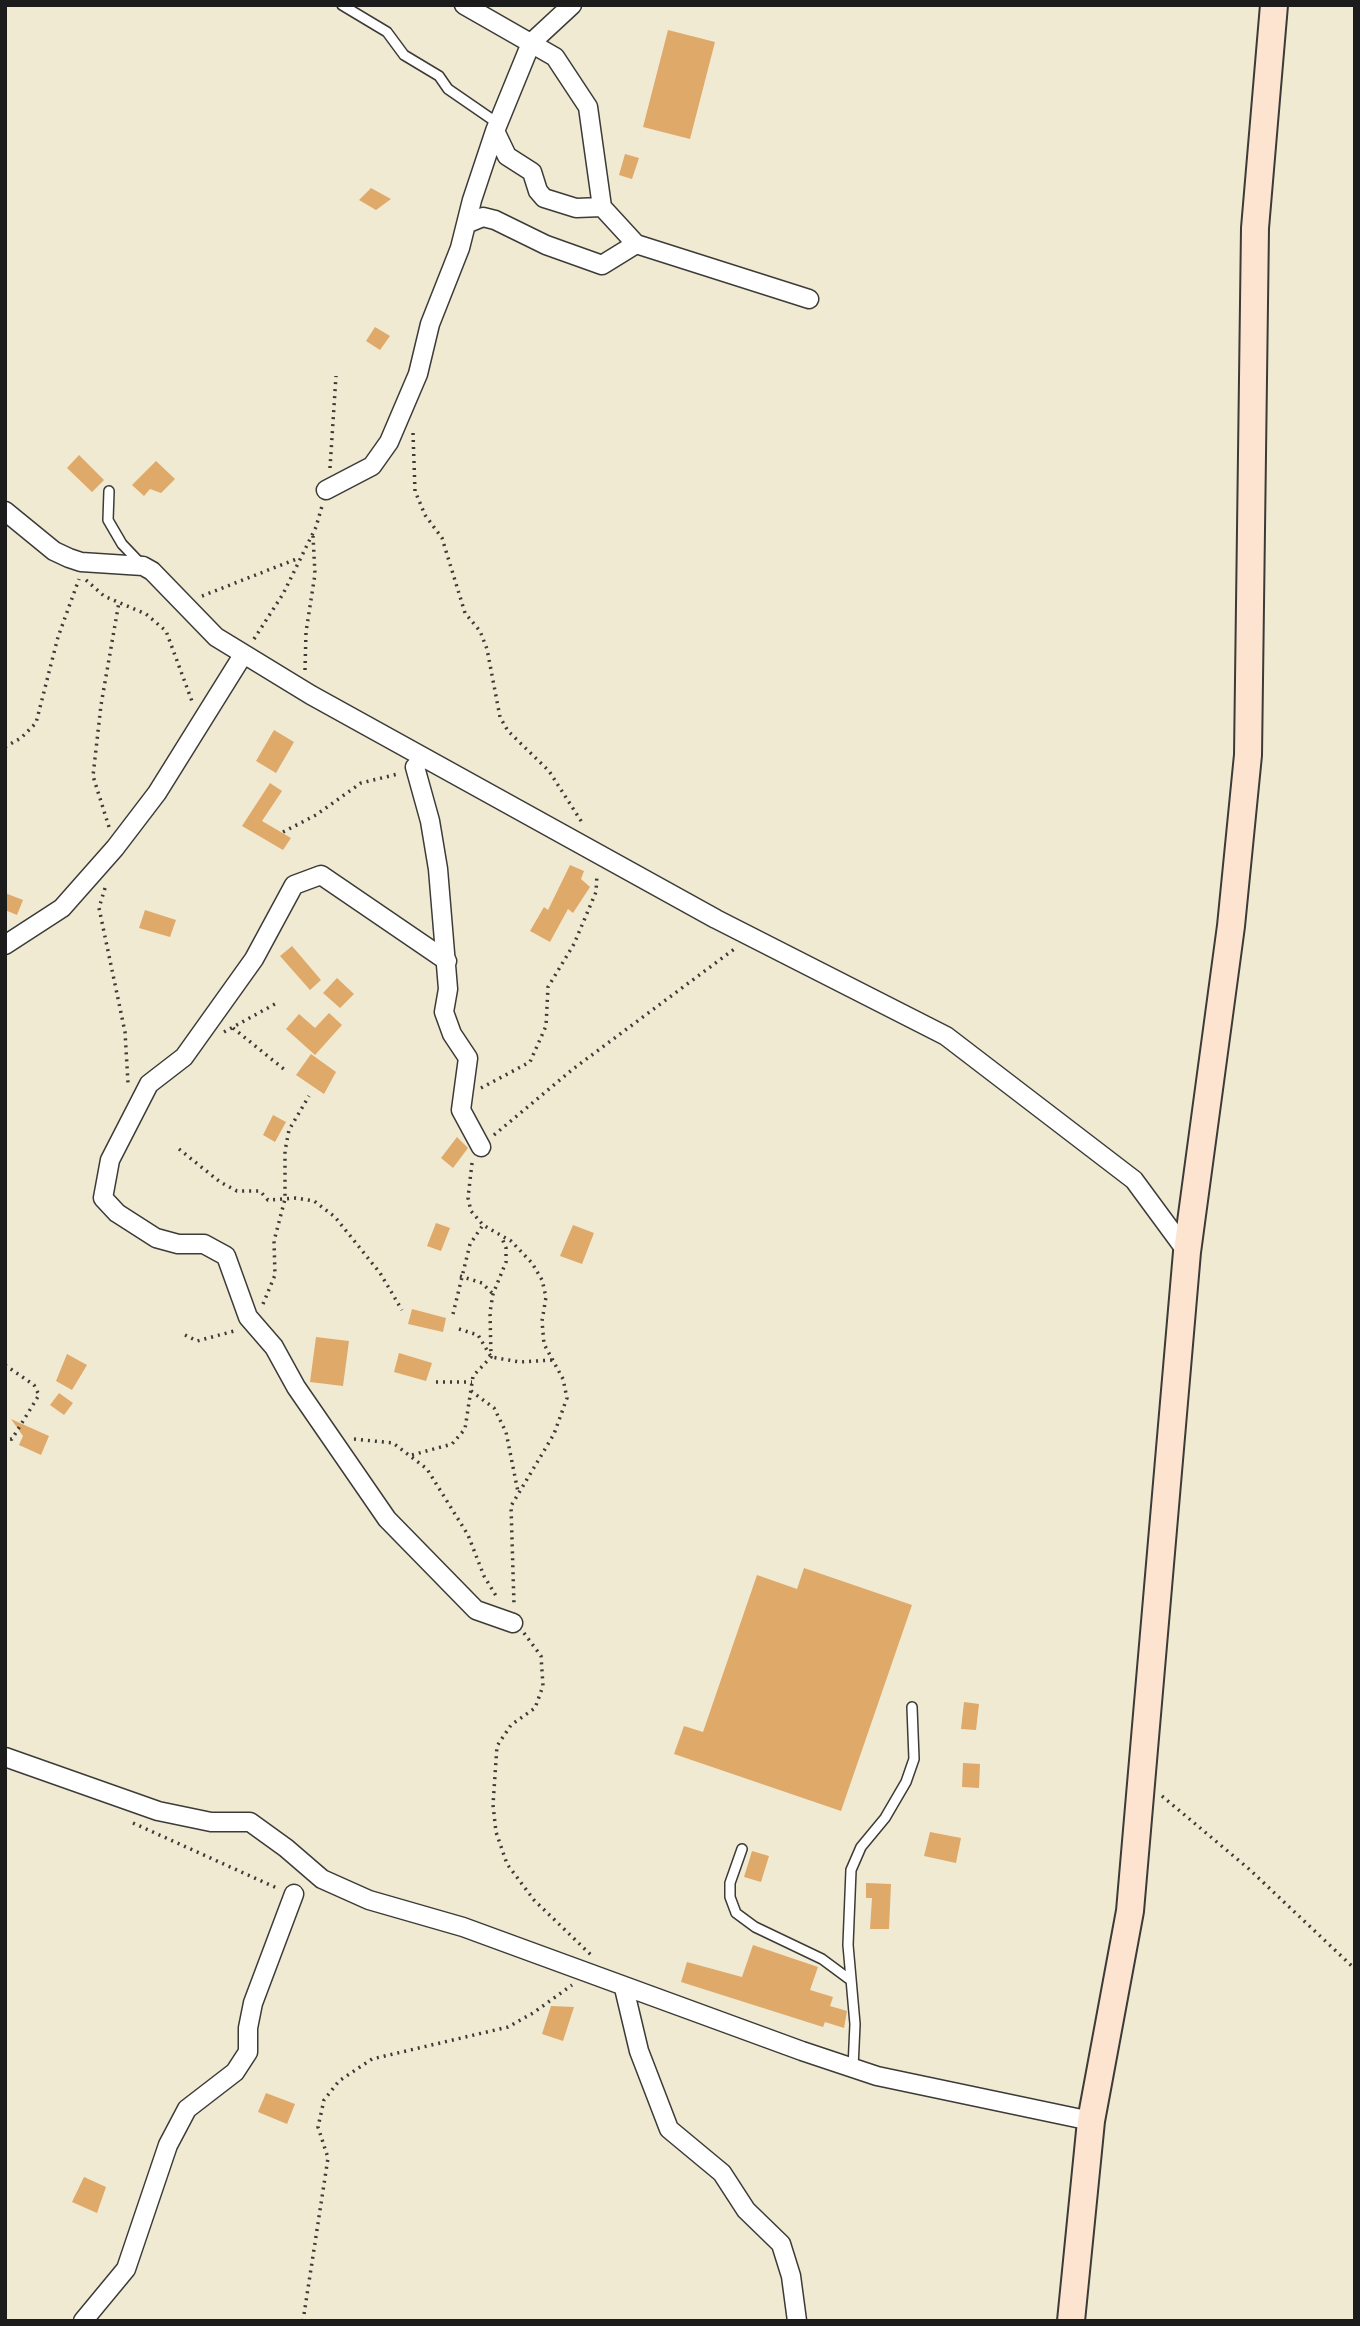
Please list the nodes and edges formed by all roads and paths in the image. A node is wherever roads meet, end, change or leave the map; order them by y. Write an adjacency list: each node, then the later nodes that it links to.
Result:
1 (342, 5): 6 (lane)
2 (464, 5): 5 (street)
3 (572, 5): 5 (street)
4 (1274, 5): 41 (street)
5 (531, 43): 6 (street); 7 (street)
6 (495, 131): 7 (street); 8 (street)
7 (602, 207): 9 (street)
8 (466, 224): 9 (street); 13 (street)
9 (636, 244): 10 (street)
10 (809, 299)
11 (336, 376): 13 (path)
12 (413, 428): 26 (path)
13 (326, 490): 17 (path)
14 (109, 491): 18 (lane)
15 (5, 511): 18 (street)
16 (313, 536): 21 (path)
17 (299, 558): 19 (path); 20 (path)
18 (143, 566): 19 (street)
19 (183, 603): 20 (street)
20 (243, 654): 22 (street); 26 (street)
21 (305, 675)
22 (201, 723): 23 (path); 28 (street)
23 (5, 747)
24 (415, 767): 25 (path); 29 (street)
25 (283, 832)
26 (598, 851): 27 (street); 35 (path)
27 (751, 937): 36 (path); 41 (street)
28 (5, 944)
29 (447, 961): 32 (street); 35 (street)
30 (275, 1004): 31 (path)
31 (233, 1028): 32 (path); 33 (path)
32 (193, 1045): 46 (street)
33 (285, 1070)
34 (309, 1096): 38 (path)
35 (463, 1097): 36 (street)
36 (481, 1147): 39 (path)
37 (180, 1149): 38 (path)
38 (285, 1199): 44 (path); 46 (path)
39 (483, 1225): 40 (path); 42 (path)
40 (500, 1234): 43 (path); 50 (path)
41 (1187, 1252): 62 (street)
42 (460, 1276): 43 (path); 45 (path)
43 (493, 1294): 49 (path)
44 (402, 1310)
45 (453, 1314)
46 (248, 1317): 48 (path); 55 (street)
47 (459, 1329): 49 (path)
48 (185, 1335)
49 (491, 1357): 50 (path); 53 (path)
50 (553, 1360): 58 (path)
51 (5, 1365): 56 (path)
52 (436, 1382): 53 (path)
53 (472, 1382): 54 (path)
54 (471, 1391): 57 (path); 58 (path)
55 (331, 1436): 57 (path); 59 (street)
56 (5, 1440)
57 (412, 1455): 59 (path)
58 (519, 1494): 59 (path)
59 (513, 1623): 66 (path)
60 (912, 1707): 68 (lane)
61 (5, 1757): 66 (street)
62 (1141, 1779): 67 (path); 71 (street)
63 (127, 1821): 65 (path)
64 (742, 1849): 68 (lane)
65 (294, 1894): 72 (street)
66 (591, 1966): 69 (street); 73 (path)
67 (1355, 1969)
68 (849, 1979): 70 (lane)
69 (624, 1988): 70 (street); 74 (street)
70 (853, 2068): 71 (street)
71 (1091, 2122): 75 (street)
72 (83, 2321)
73 (303, 2321)
74 (797, 2321)
75 (1070, 2321)

